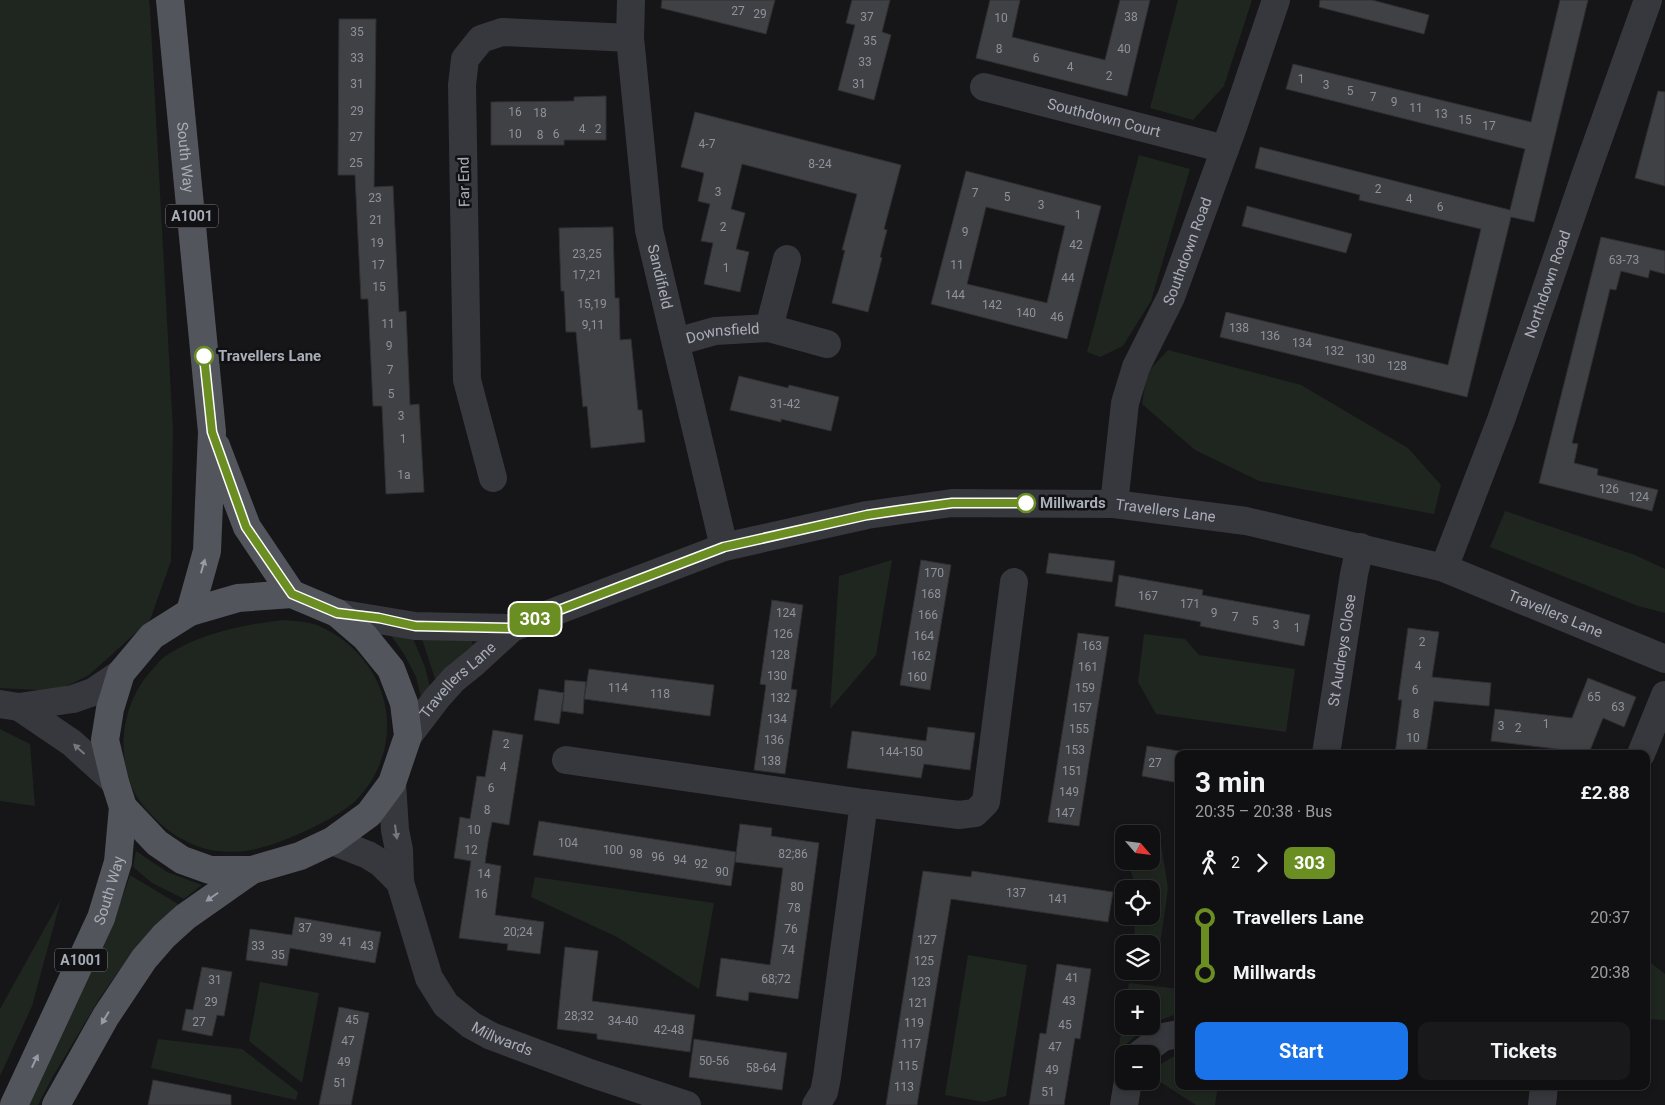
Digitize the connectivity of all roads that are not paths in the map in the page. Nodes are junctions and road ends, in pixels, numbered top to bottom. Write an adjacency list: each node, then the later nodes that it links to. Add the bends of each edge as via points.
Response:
1 (170, 0): 12 (main road, South Way / A1001)
2 (631, 0): 5 (street, Sandifield)
3 (1276, 0): 7 (street, Southdown Road)
4 (1648, 0): 17 (street, Northdown Road, via 1501,420)
5 (630, 38): 10 (street, Sandifield, via 649,230); 13 (street, Far End, via 502,32 481,39 465,59 462,85 467,380)
6 (984, 87): 7 (street, Southdown Court)
7 (1225, 148): 14 (street, Southdown Road, via 1172,297 1136,367 1125,403)
8 (787, 259): 9 (street, Downsfield)
9 (769, 328): 10 (street, Downsfield, via 716,331); 11 (street, Downsfield)
10 (676, 342): 15 (street, Sandifield)
11 (828, 344)
12 (212, 432): 19 (main road, South Way / A1001, via 246,527); 20 (main road, South Way / A1001, one-way to 12, via 207,551)
13 (493, 478)
14 (1114, 504): 15 (street, Travellers Lane, via 952,503 867,515); 16 (street, Travellers Lane, via 1246,521)
15 (724, 547): 22 (street, Travellers Lane)
16 (1360, 547): 17 (street, Travellers Lane); 28 (street, St Audreys Close)
17 (1444, 568): 23 (street, Travellers Lane)
18 (1014, 582): 33 (street, via 986,802 975,813 959,816)
19 (292, 594): 20 (main road, via 238,598); 21 (main road)
20 (190, 612): 24 (main road, via 152,636)
21 (337, 613): 22 (street, Travellers Lane, via 415,626); 27 (main road, via 365,636 391,669 404,703)
22 (512, 628): 27 (street, Travellers Lane, via 454,679)
23 (1665, 659)
24 (120, 673): 26 (street, via 94,692 73,699); 31 (main road, via 105,740)
25 (1665, 695): 29 (street)
26 (10, 705): 31 (street, one-way to 26, via 72,743)
27 (408, 736): 32 (main road)
28 (1327, 750)
29 (1643, 750)
30 (566, 760): 33 (street)
31 (115, 782): 34 (main road)
32 (392, 783): 35 (main road, via 369,814); 37 (street, Millwards, one-way to 37)
33 (864, 803): 45 (street, via 828,1077)
34 (123, 807): 36 (main road, via 157,843 182,860 210,870); 42 (main road, South Way / A1001, one-way to 34, via 101,918 118,862)
35 (332, 841): 36 (main road, via 300,856); 37 (street, Millwards, via 368,855)
36 (252, 870): 43 (main road, one-way to 43, via 185,917 164,936 106,1016)
37 (400, 882): 44 (street, Millwards, via 429,978 446,1005 471,1025 491,1036)
38 (1175, 1035): 39 (street, via 1163,1037)
39 (1152, 1045)
40 (1126, 1090): 46 (street)
41 (1544, 1090): 47 (street)
42 (14, 1105)
43 (56, 1105)
44 (687, 1105)
45 (816, 1105)
46 (1124, 1105)
47 (1542, 1105)

